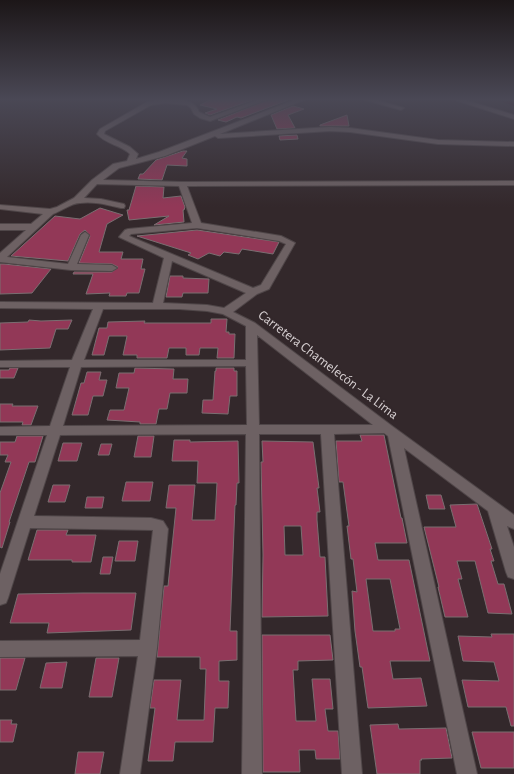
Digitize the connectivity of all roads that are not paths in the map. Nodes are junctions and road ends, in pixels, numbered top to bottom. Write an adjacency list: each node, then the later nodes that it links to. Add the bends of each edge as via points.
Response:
1 (101, 135): 7 (street, via 128,148 134,154)
2 (209, 135): 5 (street)
3 (224, 135): 5 (street)
4 (388, 135): 6 (street, via 438,142)
5 (201, 138): 7 (street, via 153,157)
6 (514, 144)
7 (130, 161): 8 (street, via 116,166)
8 (95, 182): 10 (street); 11 (street)
9 (514, 183): 10 (street)
10 (182, 184): 15 (street)
11 (77, 200): 12 (street, via 101,201); 14 (street)
12 (121, 206)
13 (0, 207): 14 (street)
14 (50, 212): 17 (street)
15 (197, 224): 19 (street, via 128,232 123,237); 23 (street, via 291,243 265,287)
16 (0, 227): 17 (street)
17 (33, 227): 20 (street)
18 (85, 235): 21 (street)
19 (169, 256): 23 (street); 26 (street)
20 (0, 258): 21 (street)
21 (71, 267): 22 (street)
22 (112, 268)
23 (253, 292): 27 (street)
24 (0, 306): 25 (street, Carretera Chamelecón - La Lima)
25 (99, 306): 26 (street, Carretera Chamelecón - La Lima); 29 (street)
26 (157, 306): 27 (street, Carretera Chamelecón - La Lima, via 207,308)
27 (226, 312): 28 (street, Carretera Chamelecón - La Lima)
28 (251, 325): 30 (street); 36 (street, Carretera Chamelecón - La Lima)
29 (76, 363): 30 (street); 31 (street); 33 (street)
30 (252, 363): 34 (street)
31 (0, 364)
32 (327, 429): 34 (street); 36 (street); 46 (street)
33 (55, 430): 34 (street); 35 (street); 38 (street)
34 (253, 430): 45 (street)
35 (0, 431)
36 (390, 431): 37 (street, Carretera Chamelecón - La Lima); 47 (street)
37 (494, 508): 39 (street, Carretera Chamelecón - La Lima); 40 (street)
38 (25, 522): 41 (street); 42 (street, via 158,525 161,529)
39 (514, 523)
40 (514, 572)
41 (0, 598)
42 (148, 648): 43 (street); 44 (street)
43 (0, 649)
44 (130, 774)
45 (252, 774)
46 (352, 774)
47 (467, 774)

